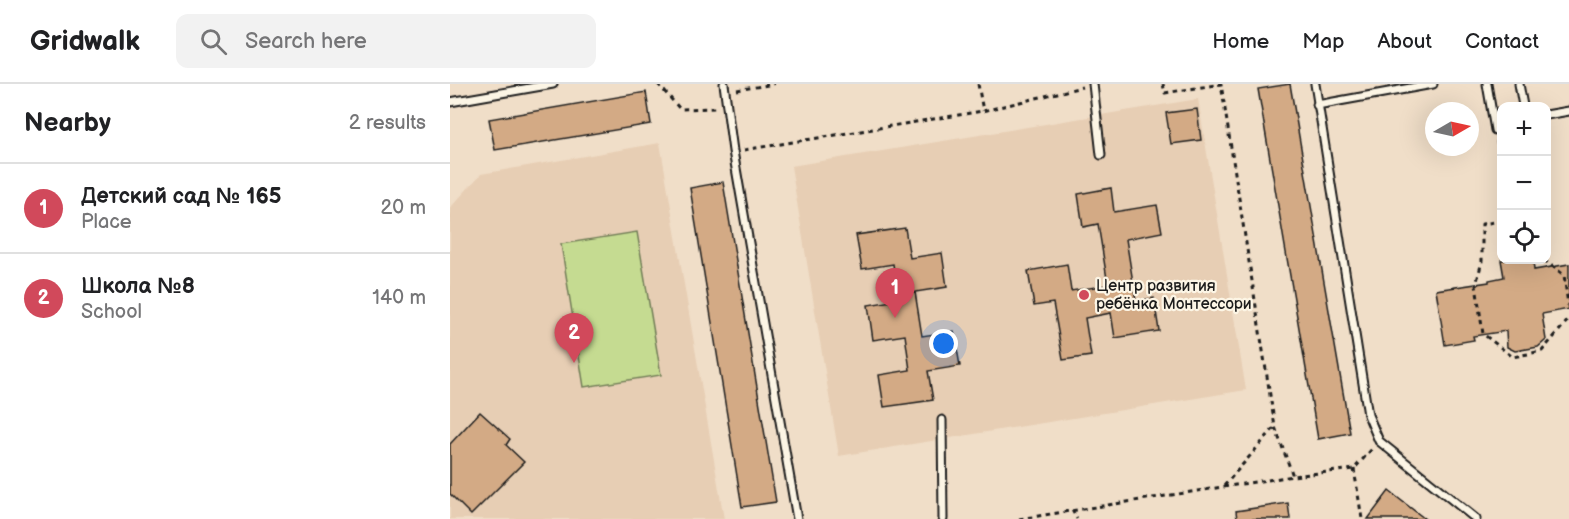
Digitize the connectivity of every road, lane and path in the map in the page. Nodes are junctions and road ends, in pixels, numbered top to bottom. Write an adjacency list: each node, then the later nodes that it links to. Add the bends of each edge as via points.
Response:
1 (553, 84): 12 (lane)
2 (658, 84): 15 (path, via 680,109)
3 (774, 84): 11 (path)
4 (978, 84): 16 (path)
5 (1093, 84): 16 (path); 21 (lane)
6 (1163, 84): 29 (path, via 1164,93 1221,84)
7 (1315, 84): 14 (lane)
8 (1433, 84): 14 (lane)
9 (1487, 84): 19 (lane)
10 (1519, 84): 13 (lane)
11 (725, 88): 15 (lane)
12 (450, 102)
13 (1522, 102)
14 (1317, 105): 30 (lane, via 1368,415)
15 (728, 108): 20 (lane)
16 (983, 111): 20 (path)
17 (1569, 111): 18 (lane)
18 (1551, 114)
19 (1495, 130): 22 (path)
20 (733, 151): 35 (lane)
21 (1101, 155)
22 (1499, 156)
23 (1497, 222): 27 (path, via 1482,224 1482,261 1476,285 1483,334 1514,357 1542,351)
24 (1549, 264): 25 (path, via 1564,275)
25 (1568, 300): 26 (path)
26 (1569, 312)
27 (1569, 319)
28 (942, 420): 36 (lane)
29 (1275, 427): 32 (path); 33 (path)
30 (1379, 441): 31 (path); 40 (lane)
31 (1354, 469): 32 (path); 39 (path)
32 (1293, 476): 33 (path)
33 (1224, 486): 34 (path)
34 (1072, 510): 37 (path); 38 (path)
35 (796, 519)
36 (943, 519)
37 (1019, 519)
38 (1077, 519)
39 (1362, 519)
40 (1476, 519)

